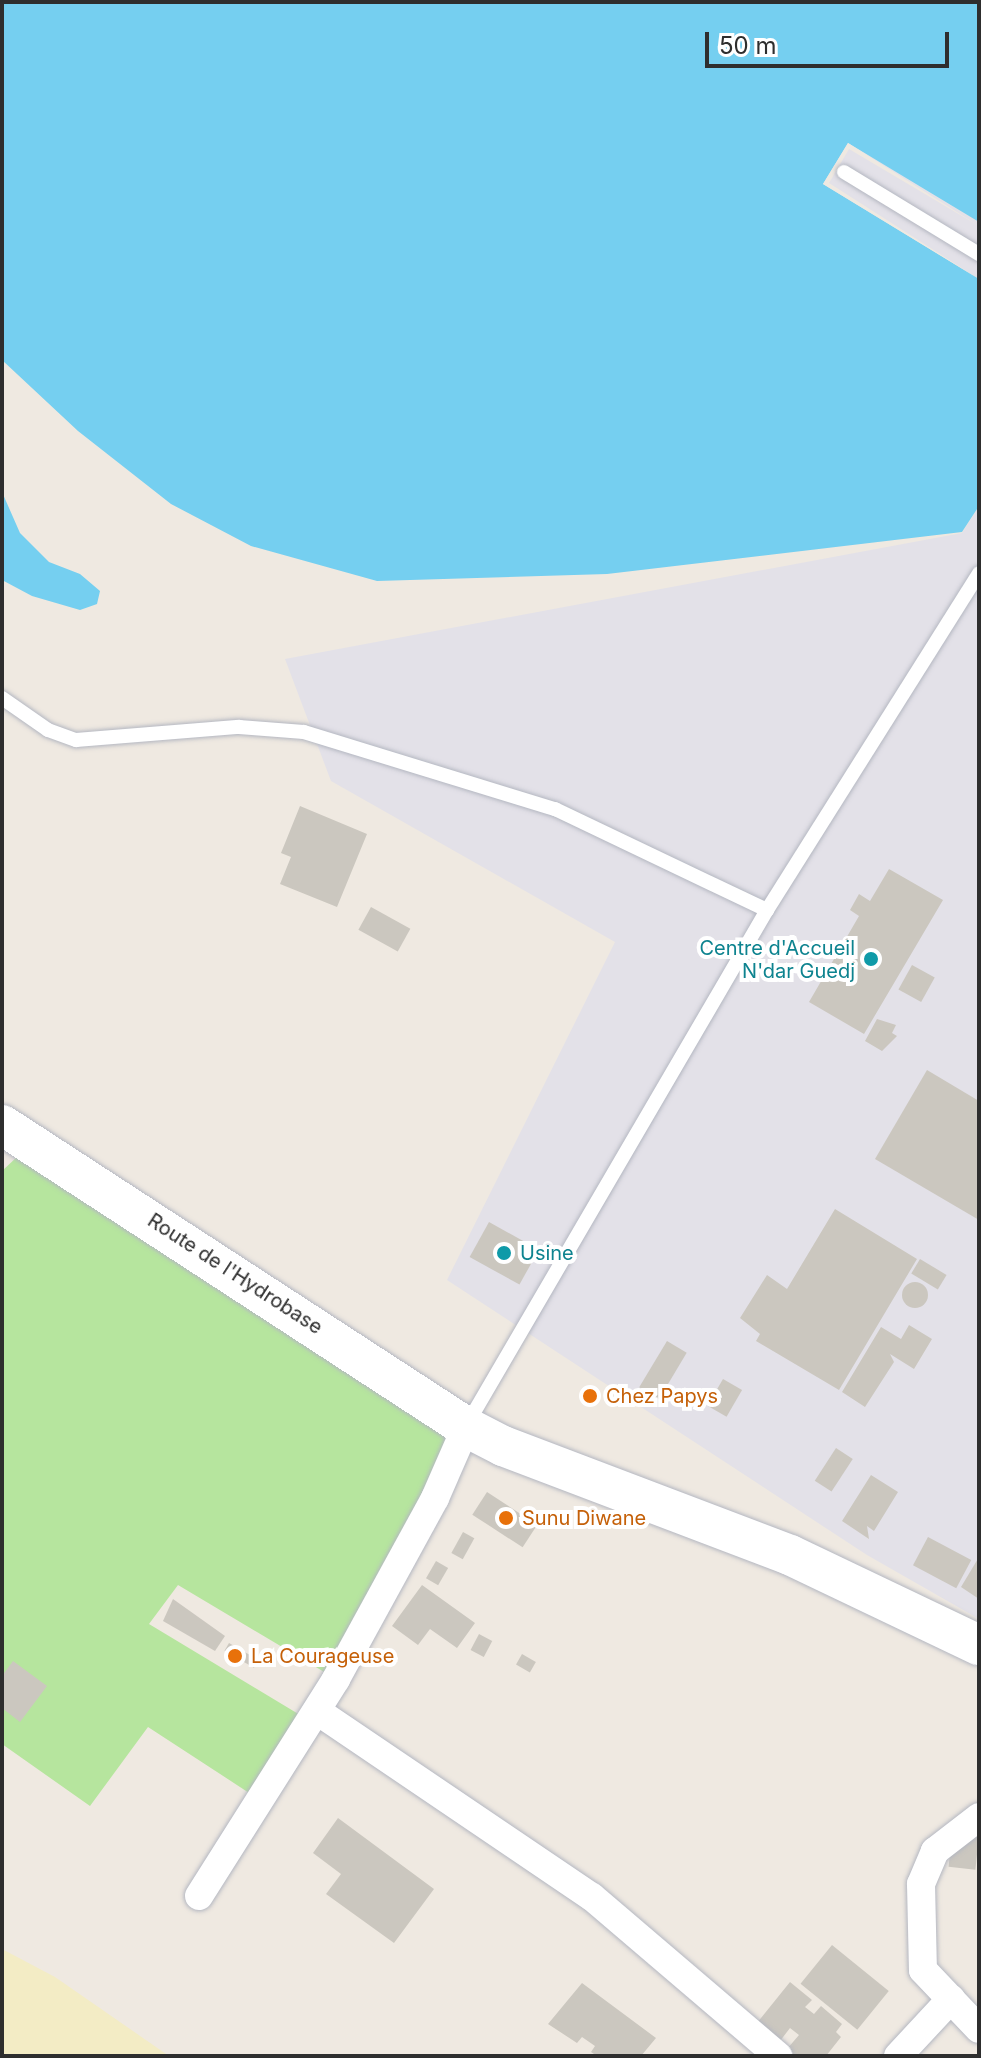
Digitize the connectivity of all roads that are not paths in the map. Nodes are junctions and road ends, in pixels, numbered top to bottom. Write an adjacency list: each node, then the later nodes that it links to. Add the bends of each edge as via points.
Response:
1 (844, 172): 2 (lane)
2 (979, 254)
3 (979, 573): 5 (lane)
4 (2, 698): 5 (lane, via 48,730 76,740 239,727 304,732 555,809)
5 (767, 910): 7 (lane)
6 (18, 1133): 7 (street, Route de l'Hydrobase)
7 (466, 1427): 8 (street, Route de l'Hydrobase, via 503,1446 790,1555); 9 (street, via 429,1509)
8 (979, 1645)
9 (317, 1711): 11 (street); 14 (street, via 592,1897)
10 (979, 1817): 12 (street, via 935,1851 921,1884 923,1970)
11 (199, 1896)
12 (951, 1999): 13 (street); 15 (street)
13 (979, 2029)
14 (778, 2056)
15 (898, 2056)

